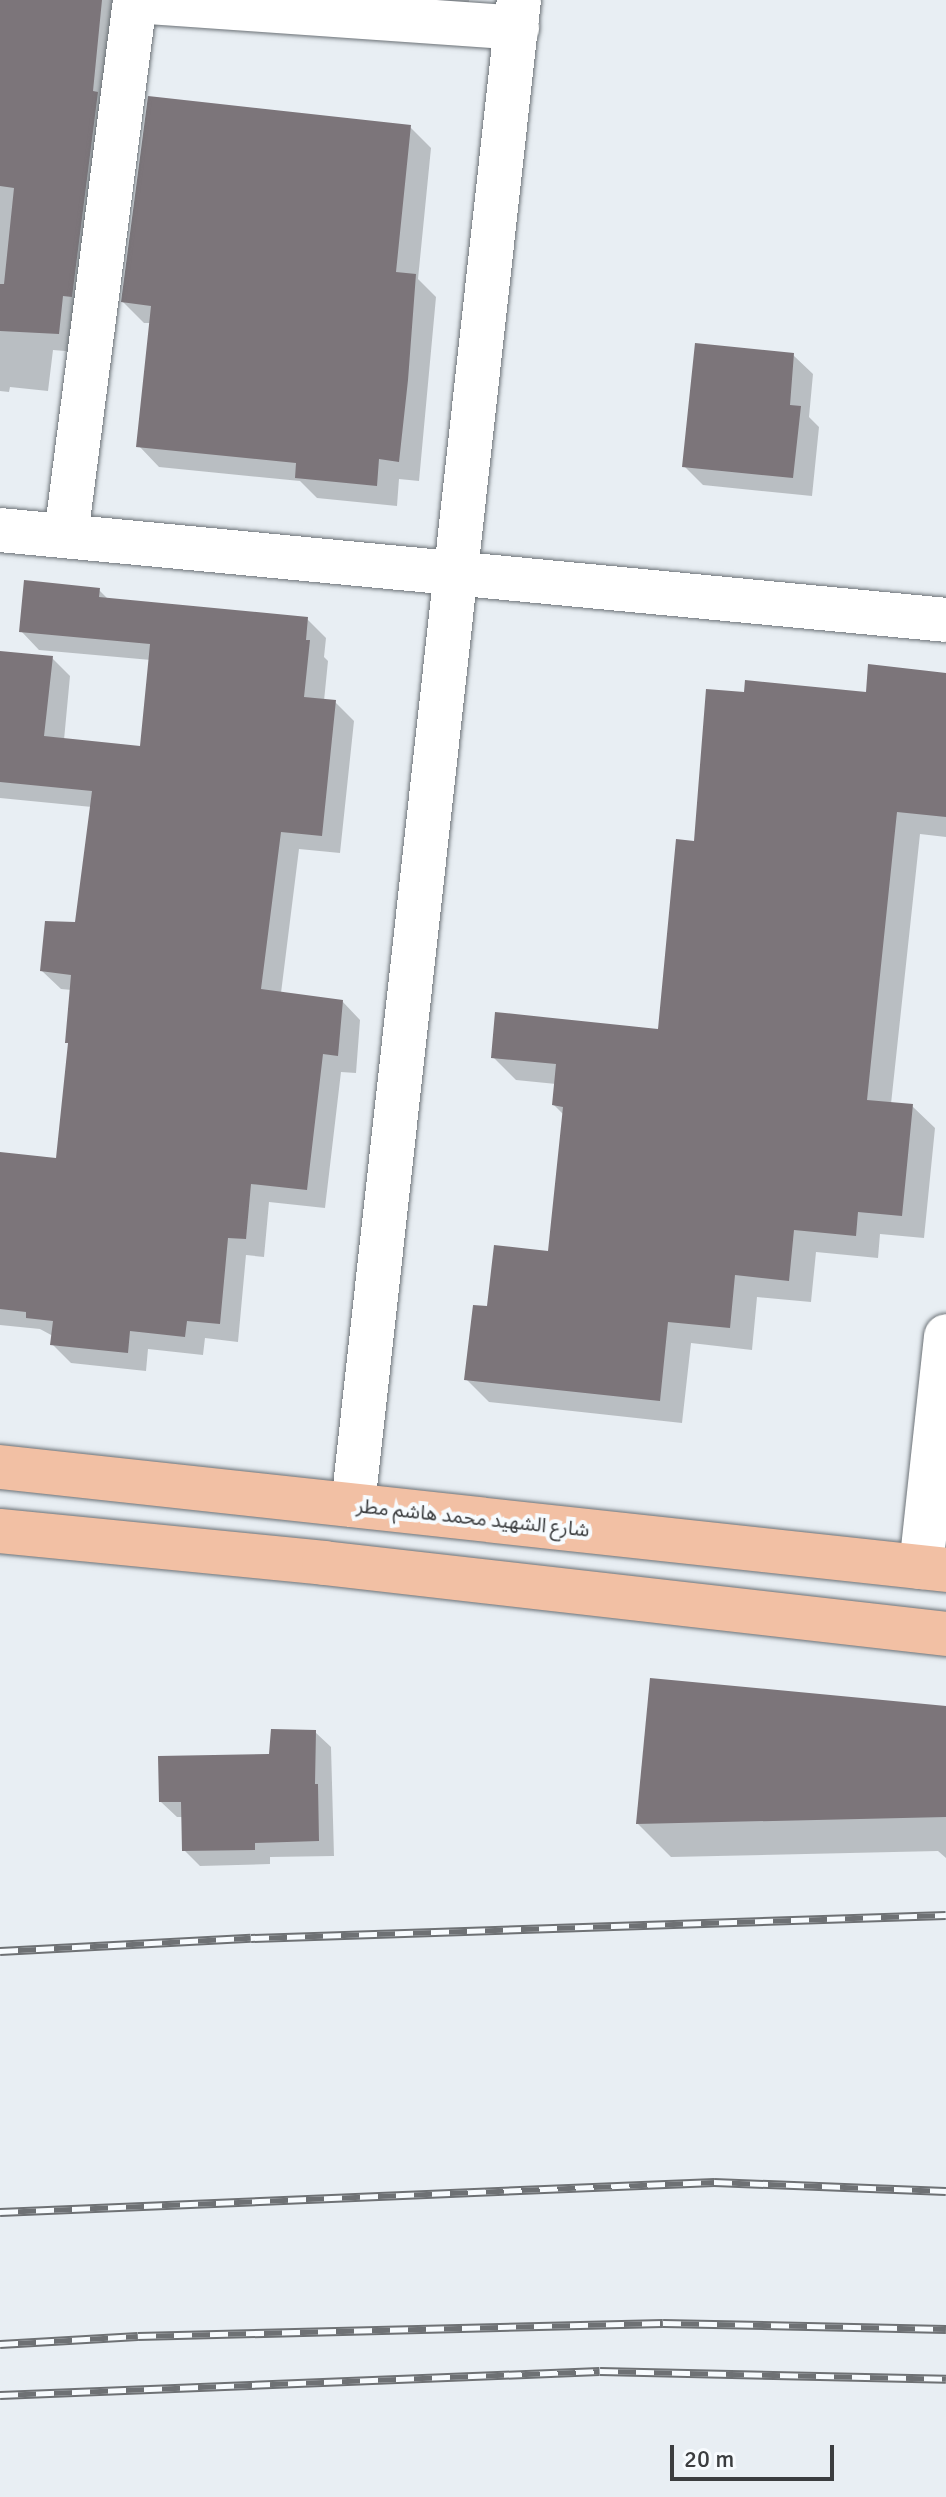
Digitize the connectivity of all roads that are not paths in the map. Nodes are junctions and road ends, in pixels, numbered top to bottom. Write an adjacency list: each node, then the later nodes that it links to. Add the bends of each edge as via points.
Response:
1 (135, 0): 2 (street); 4 (street)
2 (518, 14): 5 (street)
3 (0, 530): 4 (street)
4 (66, 536): 5 (street)
5 (458, 574): 6 (street); 9 (street)
6 (946, 620)
7 (946, 1336): 11 (street)
8 (0, 1467): 9 (main road, شارع الشهيد محمد هاشم مطر)
9 (353, 1505): 11 (main road, شارع الشهيد محمد هاشم مطر)
10 (0, 1531): 12 (main road)
11 (934, 1569)
12 (946, 1634)

